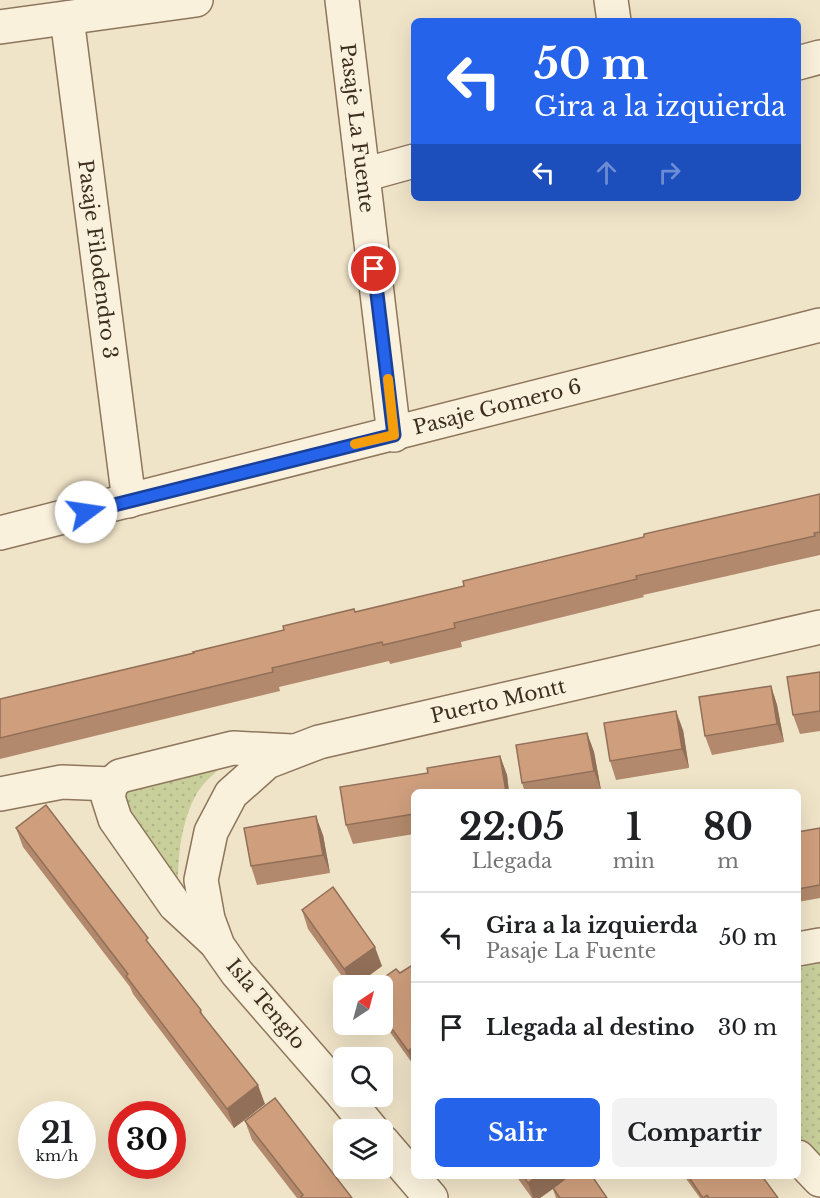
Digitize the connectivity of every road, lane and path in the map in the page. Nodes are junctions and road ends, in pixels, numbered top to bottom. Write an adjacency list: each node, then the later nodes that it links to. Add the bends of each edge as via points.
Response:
1 (196, 0): 4 (street)
2 (342, 0): 10 (street, Pasaje La Fuente)
3 (611, 0): 5 (street)
4 (67, 18): 6 (street); 13 (street, Pasaje Filodendro 3)
5 (614, 18)
6 (0, 27)
7 (820, 57): 8 (street)
8 (801, 62)
9 (411, 162): 10 (street)
10 (363, 175): 12 (street, Pasaje La Fuente)
11 (820, 325): 12 (street, Pasaje Gomero 6)
12 (394, 435): 13 (street, Pasaje Gomero 6)
13 (129, 501): 14 (street, Pasaje Gomero 6)
14 (0, 533)
15 (820, 627): 16 (street, Puerto Montt, via 319,742)
16 (294, 752): 17 (street, via 233,748 120,776); 19 (street, Puerto Montt, via 267,762 231,794)
17 (111, 784): 18 (street, via 62,782); 21 (street, via 108,797 115,819 175,905)
18 (0, 794)
19 (211, 832): 21 (street, Isla Tenglo, via 201,880)
20 (820, 945): 22 (street)
21 (218, 946): 23 (street, Isla Tenglo)
22 (801, 948)
23 (333, 1083)
24 (353, 1107): 25 (street, Isla Tenglo)
25 (363, 1119)
26 (393, 1154): 28 (street)
27 (801, 1160): 30 (street)
28 (411, 1175)
29 (415, 1179): 31 (street)
30 (820, 1180)
31 (431, 1198)

